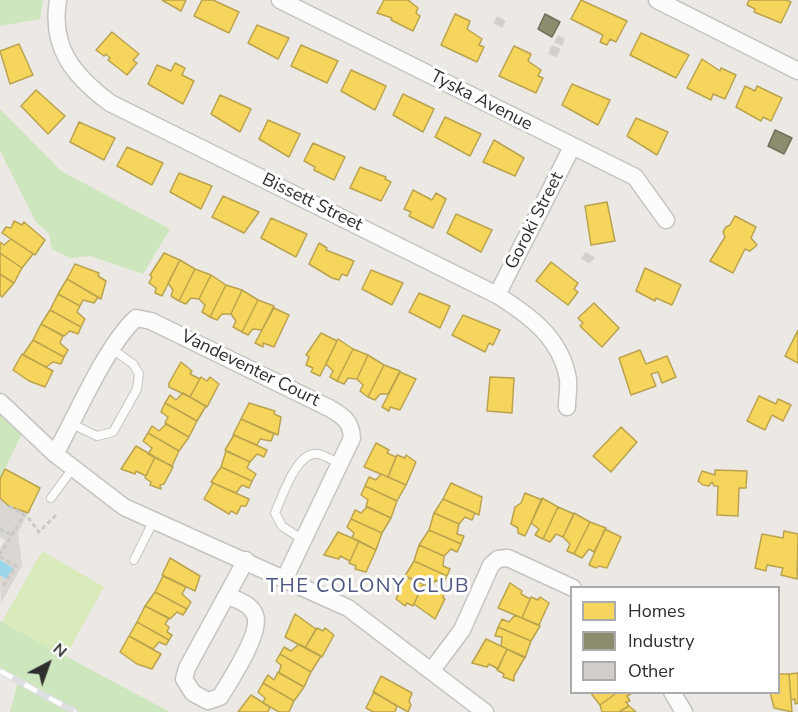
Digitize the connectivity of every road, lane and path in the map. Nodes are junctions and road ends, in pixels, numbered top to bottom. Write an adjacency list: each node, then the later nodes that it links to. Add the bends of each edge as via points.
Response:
1 (58, 0): 7 (street, Bissett Street, via 54,19 66,59 84,83 110,103)
2 (280, 0): 5 (street, Tyska Avenue)
3 (657, 0): 4 (street)
4 (798, 71)
5 (572, 147): 6 (street, Tyska Avenue, via 635,177); 7 (street, Goroki Street)
6 (666, 220)
7 (497, 295): 10 (street, Bissett Street, via 529,315 552,339 568,378)
8 (112, 350): 11 (street, Vandeventer Court); 11 (lane, via 133,364 139,374 137,389 113,432 97,436); 13 (street, Vandeventer Court, via 136,318 151,321 329,408 344,417 352,428 352,438)
9 (0, 402): 12 (street)
10 (567, 407)
11 (72, 424): 12 (street, Vandeventer Court)
12 (55, 454): 14 (street)
13 (340, 464): 22 (street, Vandeventer Court); 22 (lane, via 309,454 292,475 275,513 282,526)
14 (73, 468): 15 (lane); 19 (street, via 124,507)
15 (51, 498)
16 (9, 506): 18 (path)
17 (57, 514): 18 (path, via 39,532)
18 (24, 515): 21 (path)
19 (153, 522): 24 (lane); 25 (street)
20 (0, 529): 21 (path)
21 (12, 535): 23 (path)
22 (304, 541): 26 (street, Vandeventer Court)
23 (0, 556): 27 (path, via 16,566 4,585)
24 (134, 560)
25 (246, 560): 26 (street); 29 (street)
26 (285, 578): 30 (street, via 348,608)
27 (0, 583)
28 (570, 587): 30 (street, via 516,561 498,559 491,566 462,630)
29 (229, 596): 29 (street, via 249,606 256,617 255,632 220,697 208,701 193,693 184,679)
30 (432, 670): 32 (street)
31 (673, 694): 33 (street)
32 (485, 712)
33 (684, 712)

